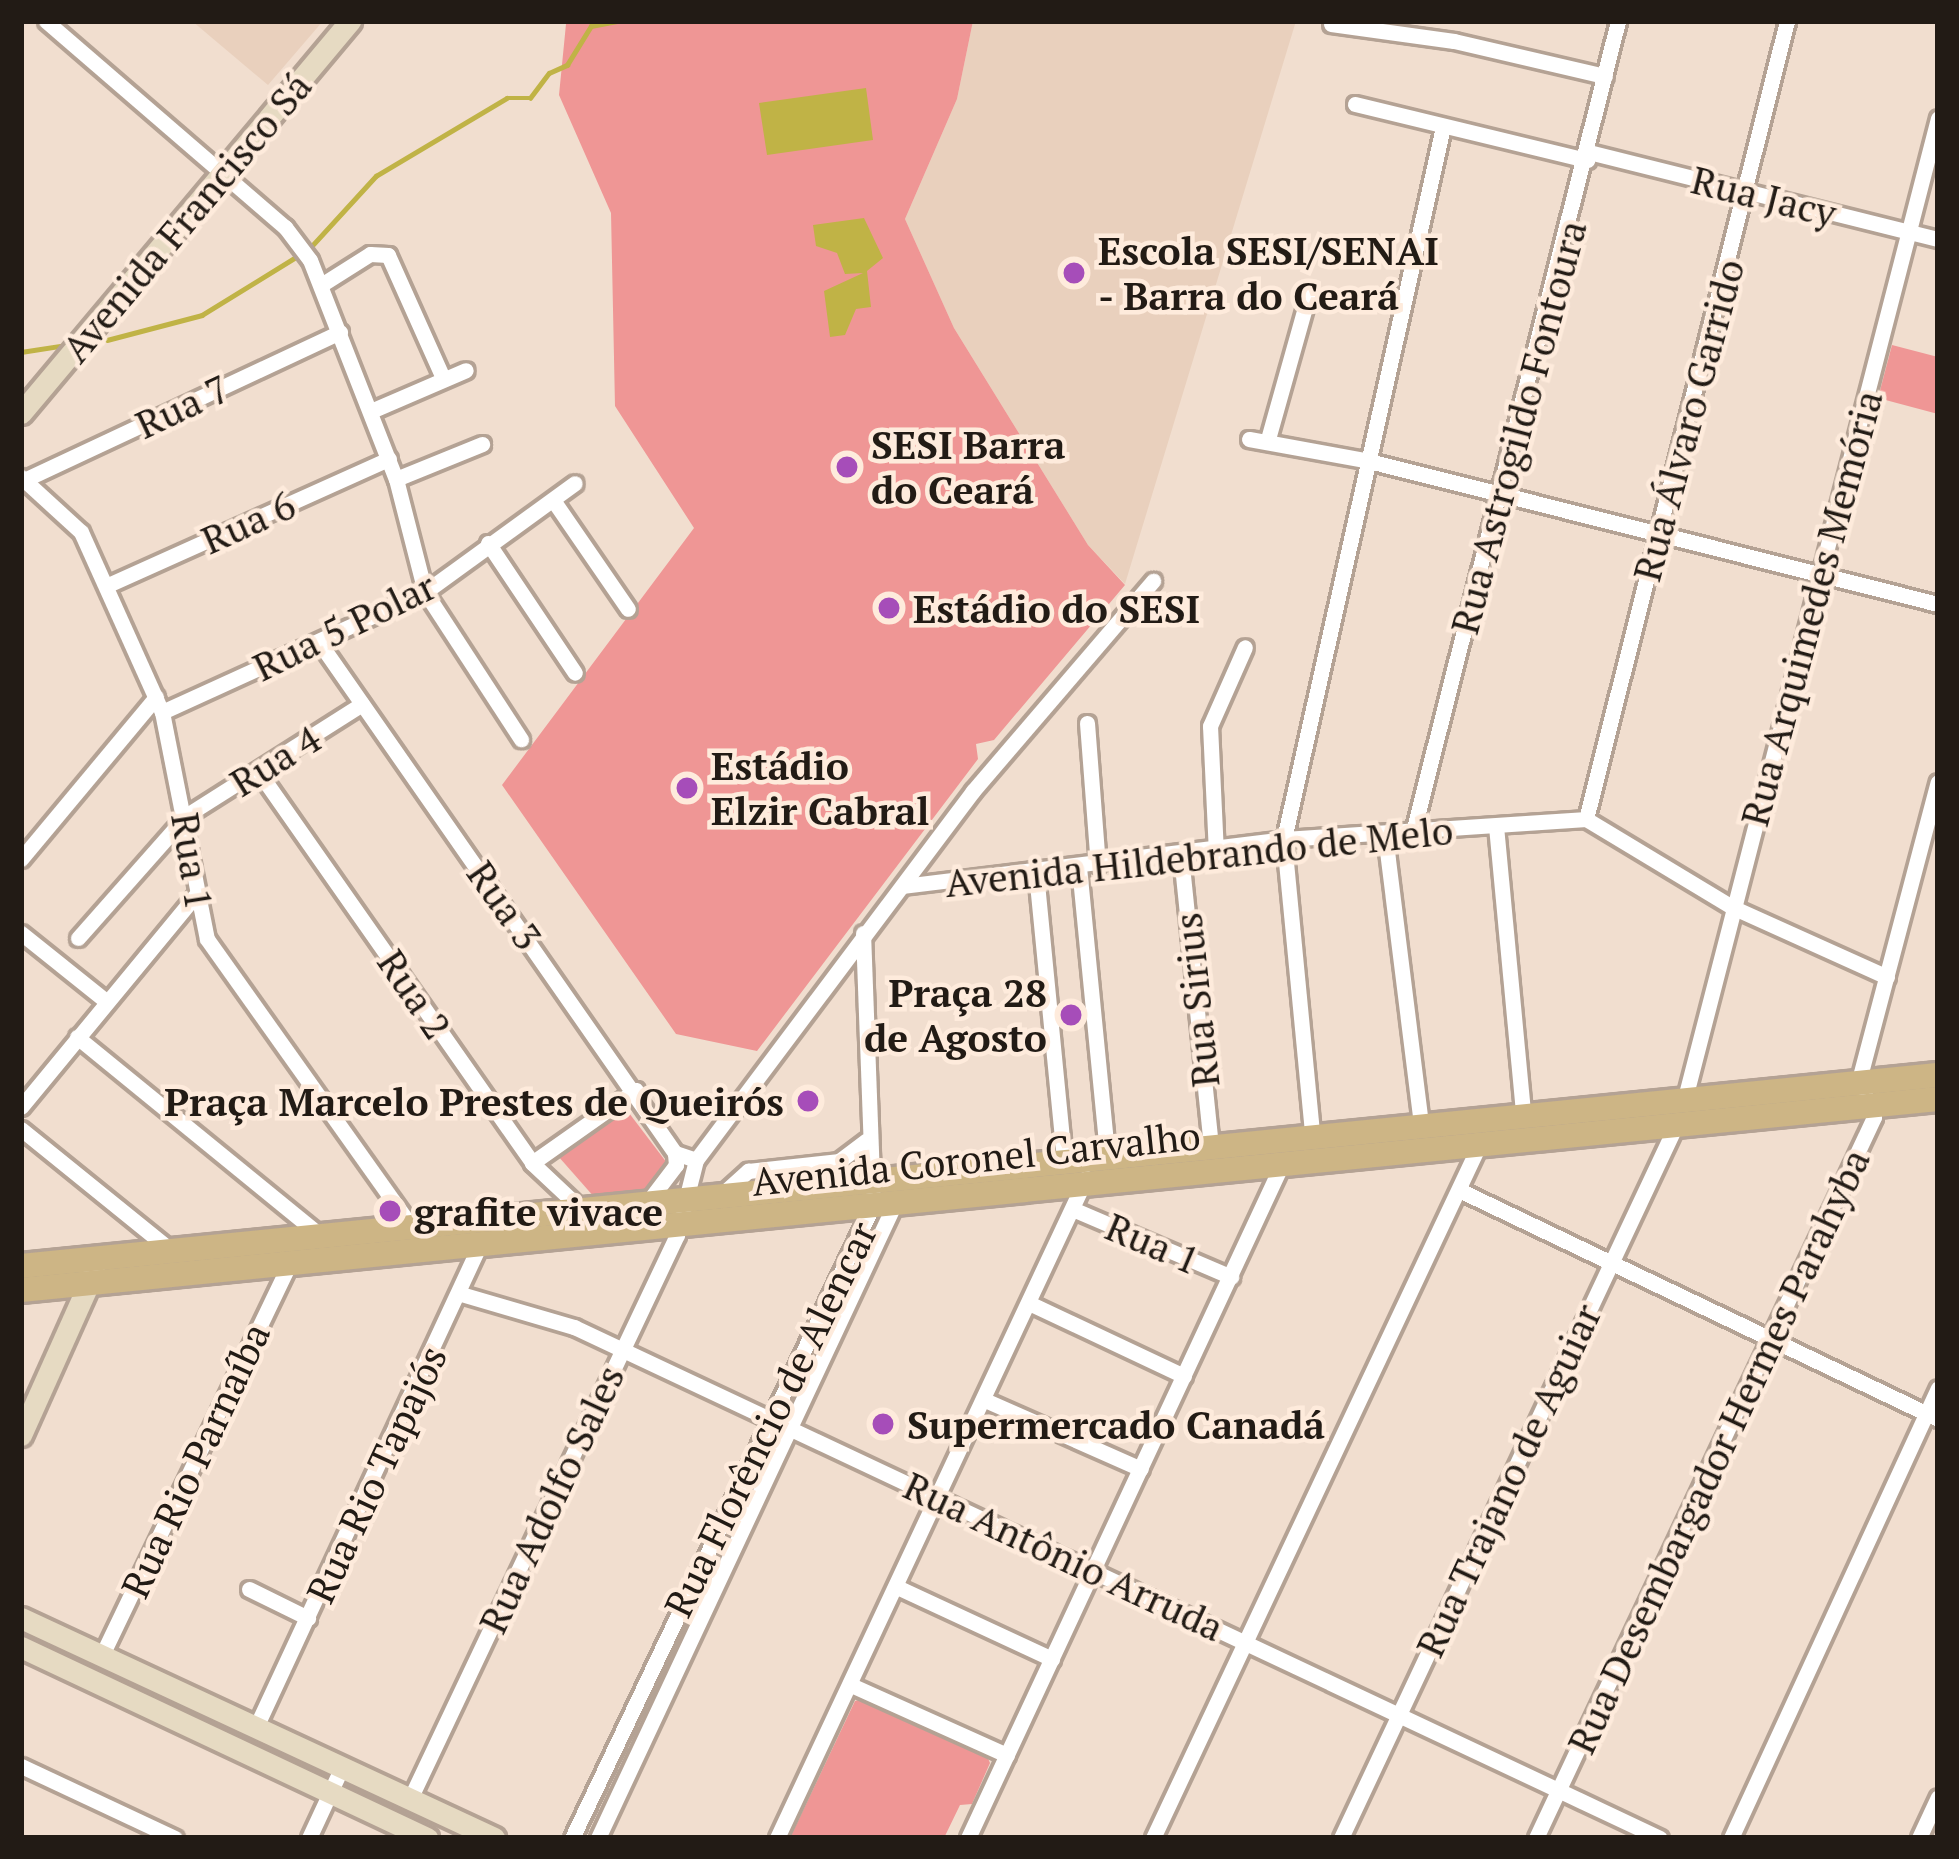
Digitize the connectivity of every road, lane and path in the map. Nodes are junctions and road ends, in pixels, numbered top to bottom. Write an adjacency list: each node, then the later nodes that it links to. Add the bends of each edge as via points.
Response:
1 (46, 21): 11 (street)
2 (350, 21): 11 (main road, Avenida Francisco Sá)
3 (1618, 21): 6 (street, Rua Astrogildo Fontoura)
4 (1787, 21): 12 (street, Rua Álvaro Garrido)
5 (1331, 24): 6 (street, via 1454,41)
6 (1605, 76): 10 (street, Rua Astrogildo Fontoura)
7 (1355, 104): 9 (street, Rua Jacy)
8 (1938, 118): 13 (street, Rua Arquimedes Memória)
9 (1443, 127): 10 (street, Rua Jacy); 26 (street)
10 (1588, 156): 12 (street, Rua Jacy); 30 (street, Rua Astrogildo Fontoura)
11 (222, 176): 15 (street, via 285,227); 21 (main road, Avenida Francisco Sá)
12 (1750, 192): 13 (street, Rua Jacy); 32 (street, Rua Álvaro Garrido)
13 (1909, 232): 14 (street, Rua Jacy); 34 (street, Rua Arquimedes Memória)
14 (1938, 239)
15 (321, 285): 17 (street); 19 (street, via 370,254 394,261)
16 (1308, 298): 23 (street)
17 (340, 332): 20 (street); 27 (street, Rua 7)
18 (466, 370): 19 (street)
19 (443, 378): 20 (street)
20 (371, 410): 25 (street)
21 (21, 412)
22 (1249, 439): 23 (street)
23 (1268, 439): 26 (street)
24 (482, 444): 28 (street)
25 (389, 459): 28 (street); 36 (street, Rua 6)
26 (1365, 460): 30 (street); 54 (street)
27 (23, 478): 36 (street, Rua 1, via 75,524)
28 (396, 478): 37 (street)
29 (575, 484): 31 (street, Rua 5 Polar)
30 (1500, 494): 32 (street); 52 (street, Rua Astrogildo Fontoura)
31 (553, 500): 33 (street, Rua 5 Polar); 39 (street)
32 (1655, 536): 34 (street); 50 (street, Rua Álvaro Garrido)
33 (488, 543): 37 (street, Rua 5 Polar); 42 (street)
34 (1820, 575): 38 (street); 63 (street, Rua Arquimedes Memória)
35 (1153, 581): 61 (street, via 973,791)
36 (108, 585): 43 (street, Rua 1)
37 (425, 592): 40 (street, Rua 5 Polar); 46 (street)
38 (1938, 604)
39 (628, 609)
40 (319, 642): 43 (street, Rua 5 Polar); 44 (street, Rua 3)
41 (1245, 647): 55 (street, via 1209,734)
42 (575, 673)
43 (159, 704): 49 (street, Rua 1); 57 (street)
44 (362, 704): 47 (street, Rua 4); 71 (street, Rua 3)
45 (1087, 723): 58 (street)
46 (521, 739)
47 (258, 771): 49 (street, Rua 4); 89 (street, Rua 2)
48 (1938, 782): 67 (street, Rua Desembargador Hermes Parahyba)
49 (187, 814): 62 (street, Rua 1); 66 (street, Rua 4)
50 (1586, 819): 51 (street, Avenida Hildebrando de Melo); 63 (street)
51 (1496, 826): 52 (street, Avenida Hildebrando de Melo); 76 (street)
52 (1413, 832): 53 (street, Avenida Hildebrando de Melo)
53 (1384, 835): 54 (street, Avenida Hildebrando de Melo); 78 (street)
54 (1284, 839): 55 (street, Avenida Hildebrando de Melo); 81 (street)
55 (1216, 853): 56 (street, Avenida Hildebrando de Melo)
56 (1180, 856): 58 (street, Avenida Hildebrando de Melo); 84 (street, Rua Sirius)
57 (21, 859)
58 (1098, 865): 59 (street, Avenida Hildebrando de Melo)
59 (1079, 867): 60 (street, Avenida Hildebrando de Melo); 86 (street)
60 (1036, 873): 61 (street, Avenida Hildebrando de Melo); 86 (street)
61 (903, 886): 65 (street)
62 (196, 895): 68 (street); 99 (street, Rua 1, via 207,939)
63 (1732, 907): 67 (street); 73 (street, Rua Arquimedes Memória)
64 (21, 933): 68 (street)
65 (863, 933): 77 (street); 82 (street, Rua Florêncio de Alencar)
66 (78, 938)
67 (1887, 977): 72 (street, Rua Desembargador Hermes Parahyba)
68 (106, 1001): 69 (street)
69 (77, 1037): 75 (street); 100 (street)
70 (1938, 1075): 72 (main road, Avenida Coronel Carvalho)
71 (636, 1090): 85 (street, Rua 3); 89 (street)
72 (1864, 1092): 73 (main road, Avenida Coronel Carvalho); 74 (main road, Avenida Coronel Carvalho); 79 (main road, Avenida Coronel Carvalho); 110 (street, Rua Desembargador Hermes Parahyba, via 1874,1117)
73 (1685, 1097): 76 (main road, Avenida Coronel Carvalho)
74 (1938, 1099)
75 (21, 1107)
76 (1523, 1111): 78 (main road, Avenida Coronel Carvalho)
77 (727, 1117): 85 (street); 87 (street)
78 (1421, 1122): 81 (main road, Avenida Coronel Carvalho)
79 (1676, 1123): 83 (main road, Avenida Coronel Carvalho); 103 (street, Rua Trajano de Aguiar)
80 (21, 1129): 102 (street)
81 (1312, 1132): 84 (main road, Avenida Coronel Carvalho)
82 (866, 1141): 92 (street, Avenida Coronel Carvalho, via 839,1161 748,1171); 93 (street, Rua Florêncio de Alencar)
83 (1480, 1143): 88 (main road, Avenida Coronel Carvalho); 91 (street)
84 (1211, 1144): 86 (main road, Avenida Coronel Carvalho)
85 (675, 1153): 87 (street); 94 (street, via 676,1165)
86 (1085, 1157): 90 (street); 93 (main road, Avenida Coronel Carvalho)
87 (696, 1160): 97 (street, Rua Adolfo Sales)
88 (1283, 1162): 90 (main road, Avenida Coronel Carvalho); 107 (street)
89 (532, 1163): 95 (street, Rua 2)
90 (1086, 1184): 93 (main road, Avenida Coronel Carvalho); 96 (street)
91 (1459, 1190): 103 (street); 126 (street)
92 (720, 1196): 93 (main road, Avenida Coronel Carvalho); 97 (main road, Avenida Coronel Carvalho)
93 (878, 1197): 97 (main road, Avenida Coronel Carvalho); 116 (street, Rua Florêncio de Alencar); 117 (street, Rua Florêncio de Alencar)
94 (647, 1203): 95 (main road, Avenida Coronel Carvalho); 97 (main road, Avenida Coronel Carvalho)
95 (580, 1209): 98 (main road, Avenida Coronel Carvalho)
96 (1075, 1210): 107 (street, Rua 1); 109 (street)
97 (686, 1211): 101 (main road, Avenida Coronel Carvalho); 111 (street, Rua Adolfo Sales)
98 (490, 1218): 99 (main road, Avenida Coronel Carvalho); 101 (street, Rua Rio Tapajós)
99 (411, 1226): 100 (main road, Avenida Coronel Carvalho)
100 (320, 1235): 102 (main road, Avenida Coronel Carvalho)
101 (481, 1242): 104 (main road, Avenida Coronel Carvalho); 108 (street, Rua Rio Tapajós)
102 (168, 1248): 106 (main road, Avenida Coronel Carvalho)
103 (1609, 1262): 110 (street); 131 (street, Rua Trajano de Aguiar)
104 (288, 1265): 106 (main road, Avenida Coronel Carvalho); 128 (street, Rua Rio Parnaíba)
105 (23, 1270): 106 (main road, Avenida Coronel Carvalho)
106 (91, 1270): 118 (main road)
107 (1231, 1277): 112 (street)
108 (461, 1294): 111 (street, Rua Antônio Arruda); 124 (street, Rua Rio Tapajós)
109 (1031, 1304): 112 (street); 114 (street)
110 (1771, 1340): 115 (street); 136 (street, Rua Desembargador Hermes Parahyba)
111 (621, 1349): 116 (street, Rua Antônio Arruda); 139 (street, Rua Adolfo Sales)
112 (1184, 1376): 119 (street)
113 (1938, 1388): 115 (street)
114 (987, 1401): 119 (street); 120 (street)
115 (1932, 1416): 152 (street)
116 (772, 1418): 117 (street, Rua Antônio Arruda); 144 (street, Rua Florêncio de Alencar)
117 (790, 1426): 120 (street, Rua Antônio Arruda); 145 (street, Rua Florêncio de Alencar)
118 (21, 1435)
119 (1141, 1469): 121 (street)
120 (940, 1497): 121 (street, Rua Antônio Arruda); 122 (street)
121 (1094, 1570): 126 (street, Rua Antônio Arruda); 129 (street)
122 (897, 1587): 129 (street); 130 (street)
123 (249, 1589): 124 (street)
124 (308, 1618): 132 (street, Rua Rio Tapajós)
125 (21, 1620): 128 (main road)
126 (1246, 1642): 131 (street, Rua Antônio Arruda); 148 (street)
127 (21, 1647): 137 (main road)
128 (102, 1655): 132 (main road)
129 (1052, 1659): 133 (street)
130 (851, 1685): 133 (street); 146 (street)
131 (1399, 1716): 136 (street, Rua Antônio Arruda); 149 (street, Rua Trajano de Aguiar)
132 (256, 1727): 135 (main road)
133 (1007, 1755): 147 (street)
134 (21, 1766): 140 (street)
135 (342, 1767): 137 (street); 139 (main road)
136 (1559, 1791): 150 (street, Rua Desembargador Hermes Parahyba); 151 (street, Rua Antônio Arruda)
137 (330, 1792): 141 (street); 142 (main road)
138 (1938, 1797): 153 (street)
139 (410, 1799): 143 (main road)
140 (175, 1838)
141 (309, 1838)
142 (427, 1838)
143 (494, 1838)
144 (572, 1838)
145 (598, 1838)
146 (777, 1838)
147 (968, 1838)
148 (1153, 1838)
149 (1341, 1838)
150 (1536, 1838)
151 (1660, 1838)
152 (1731, 1838)
153 (1919, 1838)

